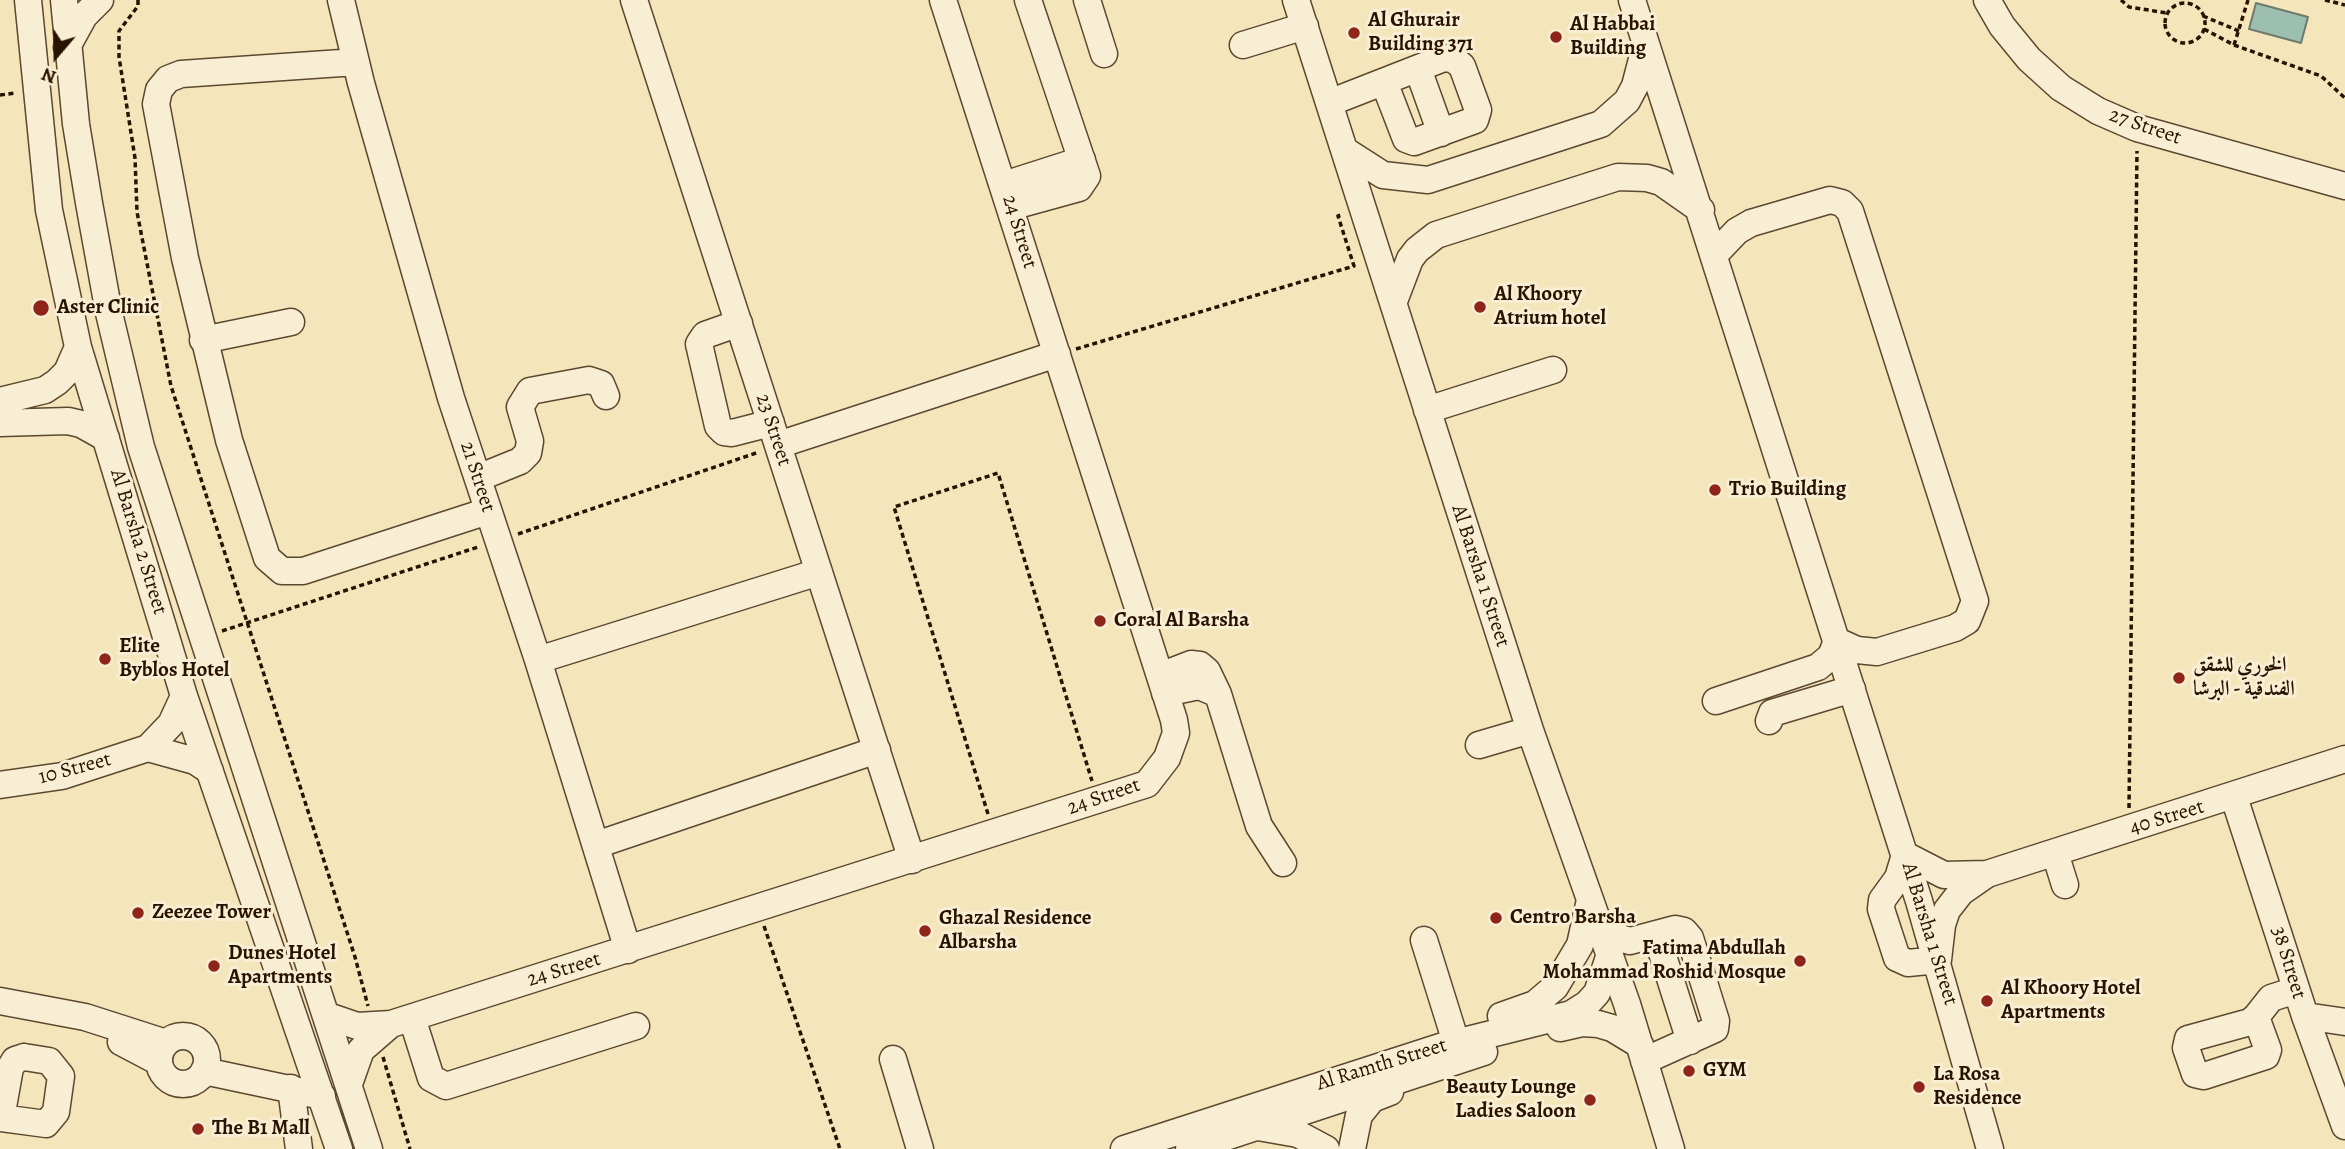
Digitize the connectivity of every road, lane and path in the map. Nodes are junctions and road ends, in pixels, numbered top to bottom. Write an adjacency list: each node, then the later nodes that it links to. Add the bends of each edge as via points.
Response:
1 (28, 0): 45 (street, Al Barsha 2 Street, via 47,197)
2 (64, 0): 26 (street, Al Barsha 2 Street)
3 (100, 0): 26 (street, via 84,16)
4 (138, 0): 97 (path, via 119,31 119,57 135,158 136,212 172,386 355,957)
5 (341, 0): 28 (street, 21 Street)
6 (634, 0): 43 (street, 23 Street)
7 (943, 0): 37 (street, 24 Street)
8 (1028, 0): 37 (street, via 1087,176 1079,188)
9 (1087, 0): 27 (street)
10 (1296, 0): 20 (street, Al Barsha 1 Street)
11 (1632, 0): 23 (street, Al Barsha 1 Street)
12 (1987, 0): 33 (street, 27 Street, via 2029,59 2061,88)
13 (2121, 0): 18 (path, via 2129,7)
14 (2248, 0): 22 (path)
15 (2325, 0): 17 (path)
16 (2186, 2): 18 (path); 19 (path)
17 (2345, 5)
18 (2168, 13): 21 (path, via 2166,29 2177,41 2193,41)
19 (2203, 16): 21 (path); 22 (path)
20 (1305, 26): 25 (street); 32 (street, Al Barsha 1 Street)
21 (2204, 29): 24 (path)
22 (2239, 31): 24 (path)
23 (1646, 44): 35 (street, via 1631,93 1601,124 1428,180 1383,175); 39 (street, Al Barsha 1 Street)
24 (2234, 45): 31 (path, via 2321,76)
25 (1243, 46)
26 (67, 47): 64 (street, Al Barsha 2 Street, via 82,164 112,327 141,447)
27 (1104, 54)
28 (356, 62): 44 (street, via 181,74 168,79 159,90 156,104); 54 (street, 21 Street)
29 (1418, 69): 30 (street); 34 (street); 34 (street, via 1444,58 1462,66 1478,110 1475,120)
30 (1384, 82): 32 (street); 34 (street, via 1406,139 1415,142)
31 (2345, 97)
32 (1329, 103): 35 (street, Al Barsha 1 Street)
33 (2137, 128): 36 (street, 27 Street); 75 (path)
34 (1441, 132)
35 (1344, 150): 38 (street, Al Barsha 1 Street)
36 (2345, 186)
37 (1007, 196): 46 (street, 24 Street)
38 (1363, 207): 41 (street, Al Barsha 1 Street); 46 (path, via 1338,216 1354,266)
39 (1701, 210): 40 (street, Al Barsha 1 Street); 41 (street, via 1661,182 1618,177 1436,235 1410,260)
40 (1715, 254): 57 (street, Al Barsha 1 Street); 57 (street, via 1737,230 1751,223 1830,200 1850,211 1974,594 1971,615 1955,628 1877,652)
41 (1394, 300): 50 (street, Al Barsha 1 Street)
42 (291, 322): 44 (street)
43 (739, 323): 52 (street, 23 Street); 52 (street, via 705,335 699,344 719,426 724,432)
44 (203, 340): 55 (street, via 263,549 273,566 303,571)
45 (78, 347): 49 (street, via 67,372 51,386); 53 (street, Al Barsha 2 Street)
46 (1057, 354): 52 (street); 60 (street, 24 Street)
47 (1553, 370): 50 (street)
48 (606, 396): 54 (street, via 601,384 589,380 530,391 520,407 530,441 528,453 520,461)
49 (0, 401)
50 (1427, 410): 66 (street, Al Barsha 1 Street)
51 (0, 423): 53 (street, via 68,421)
52 (774, 434): 56 (street, 23 Street)
53 (106, 438): 59 (street, Al Barsha 2 Street)
54 (478, 478): 55 (street, 21 Street)
55 (488, 511): 58 (street, 21 Street)
56 (819, 572): 58 (street); 69 (street, 23 Street)
57 (1837, 641): 61 (street, Al Barsha 1 Street); 63 (street, via 1828,661 1818,667)
58 (538, 660): 77 (street, 21 Street)
59 (176, 670): 62 (street, Al Barsha 2 Street); 64 (street, via 205,722)
60 (1162, 684): 74 (street, 24 Street, via 1176,733 1167,758 1147,784); 81 (street, via 1199,686 1219,694 1259,826)
61 (1852, 689): 65 (street, via 1772,713); 79 (street, Al Barsha 1 Street)
62 (184, 695): 68 (street, 10 Street, via 171,724); 71 (street, Al Barsha 2 Street)
63 (1716, 701)
64 (229, 716): 93 (street, Al Barsha 2 Street)
65 (1769, 721)
66 (1530, 730): 67 (street); 84 (street, Al Barsha 1 Street)
67 (1479, 745)
68 (148, 748): 71 (street, via 195,761); 72 (street, 10 Street, via 61,776)
69 (877, 750): 77 (street); 80 (street, 23 Street)
70 (2345, 760): 73 (street, 40 Street)
71 (210, 771): 107 (street, Al Barsha 2 Street)
72 (0, 785)
73 (2234, 797): 75 (street, 40 Street); 90 (street, 38 Street)
74 (1098, 800): 76 (street, 24 Street); 76 (path, via 998,473 894,507)
75 (2129, 831): 78 (street, 40 Street)
76 (994, 833): 80 (street, 24 Street)
77 (596, 845): 88 (street, 21 Street)
78 (2055, 853): 82 (street, 40 Street); 83 (street)
79 (1905, 855): 82 (street, 40 Street, via 1944,875); 89 (street, Al Barsha 1 Street); 89 (street, via 1881,909 1895,953 1908,964)
80 (912, 860): 85 (street, 24 Street)
81 (1283, 863)
82 (1987, 874): 89 (street, 40 Street, via 1961,892 1947,909)
83 (2065, 885)
84 (1590, 899): 87 (street, Al Barsha 1 Street); 100 (street, via 1580,945 1549,994)
85 (759, 909): 88 (street, 24 Street); 116 (path)
86 (1426, 939): 100 (street)
87 (1606, 944): 100 (street, Al Ramth Street, via 1597,993 1577,1011); 103 (street, Al Barsha 1 Street); 103 (street, via 1675,929 1690,938 1716,1021 1712,1032)
88 (628, 950): 97 (street, 24 Street)
89 (1938, 960): 124 (street, Al Barsha 1 Street)
90 (2296, 990): 94 (street, 38 Street); 95 (street, via 2267,1001)
91 (0, 1001): 102 (street, via 85,1017)
92 (0, 1014): 102 (street, via 101,1034)
93 (328, 1016): 97 (street, 24 Street, via 349,1024); 106 (street, Al Barsha 2 Street)
94 (2305, 1016): 96 (street); 101 (street, 38 Street)
95 (2256, 1017)
96 (2345, 1022)
97 (388, 1026): 98 (street, via 431,1078 446,1086); 106 (street, via 356,1060); 115 (path)
98 (636, 1026)
99 (2345, 1036): 101 (street)
100 (1449, 1045): 103 (street, Al Ramth Street, via 1582,1023 1612,1028); 109 (street, Al Ramth Street); 122 (street, via 1425,1077 1381,1094 1365,1106 1355,1125)
101 (2319, 1052): 110 (street, 38 Street)
102 (162, 1053): 105 (street, via 185,1036 198,1041); 105 (street, via 164,1075 182,1084 195,1081)
103 (1642, 1053): 123 (street, Al Barsha 1 Street)
104 (893, 1059): 117 (street)
105 (205, 1061): 107 (street, via 256,1067); 108 (street)
106 (349, 1084): 114 (street, Al Barsha 2 Street)
107 (318, 1086): 108 (street); 113 (street, Al Barsha 2 Street)
108 (290, 1088): 112 (street)
109 (1319, 1095): 111 (street, Al Ramth Street); 118 (street, Al Ramth Street); 120 (street); 121 (street)
110 (2345, 1126)
111 (1253, 1127): 119 (street, Al Ramth Street); 120 (street, via 1298,1133)
112 (296, 1146)
113 (339, 1149)
114 (369, 1149)
115 (410, 1149)
116 (841, 1149)
117 (920, 1149)
118 (1125, 1149)
119 (1189, 1149)
120 (1327, 1149)
121 (1343, 1149)
122 (1352, 1149)
123 (1671, 1149)
124 (1990, 1149)

